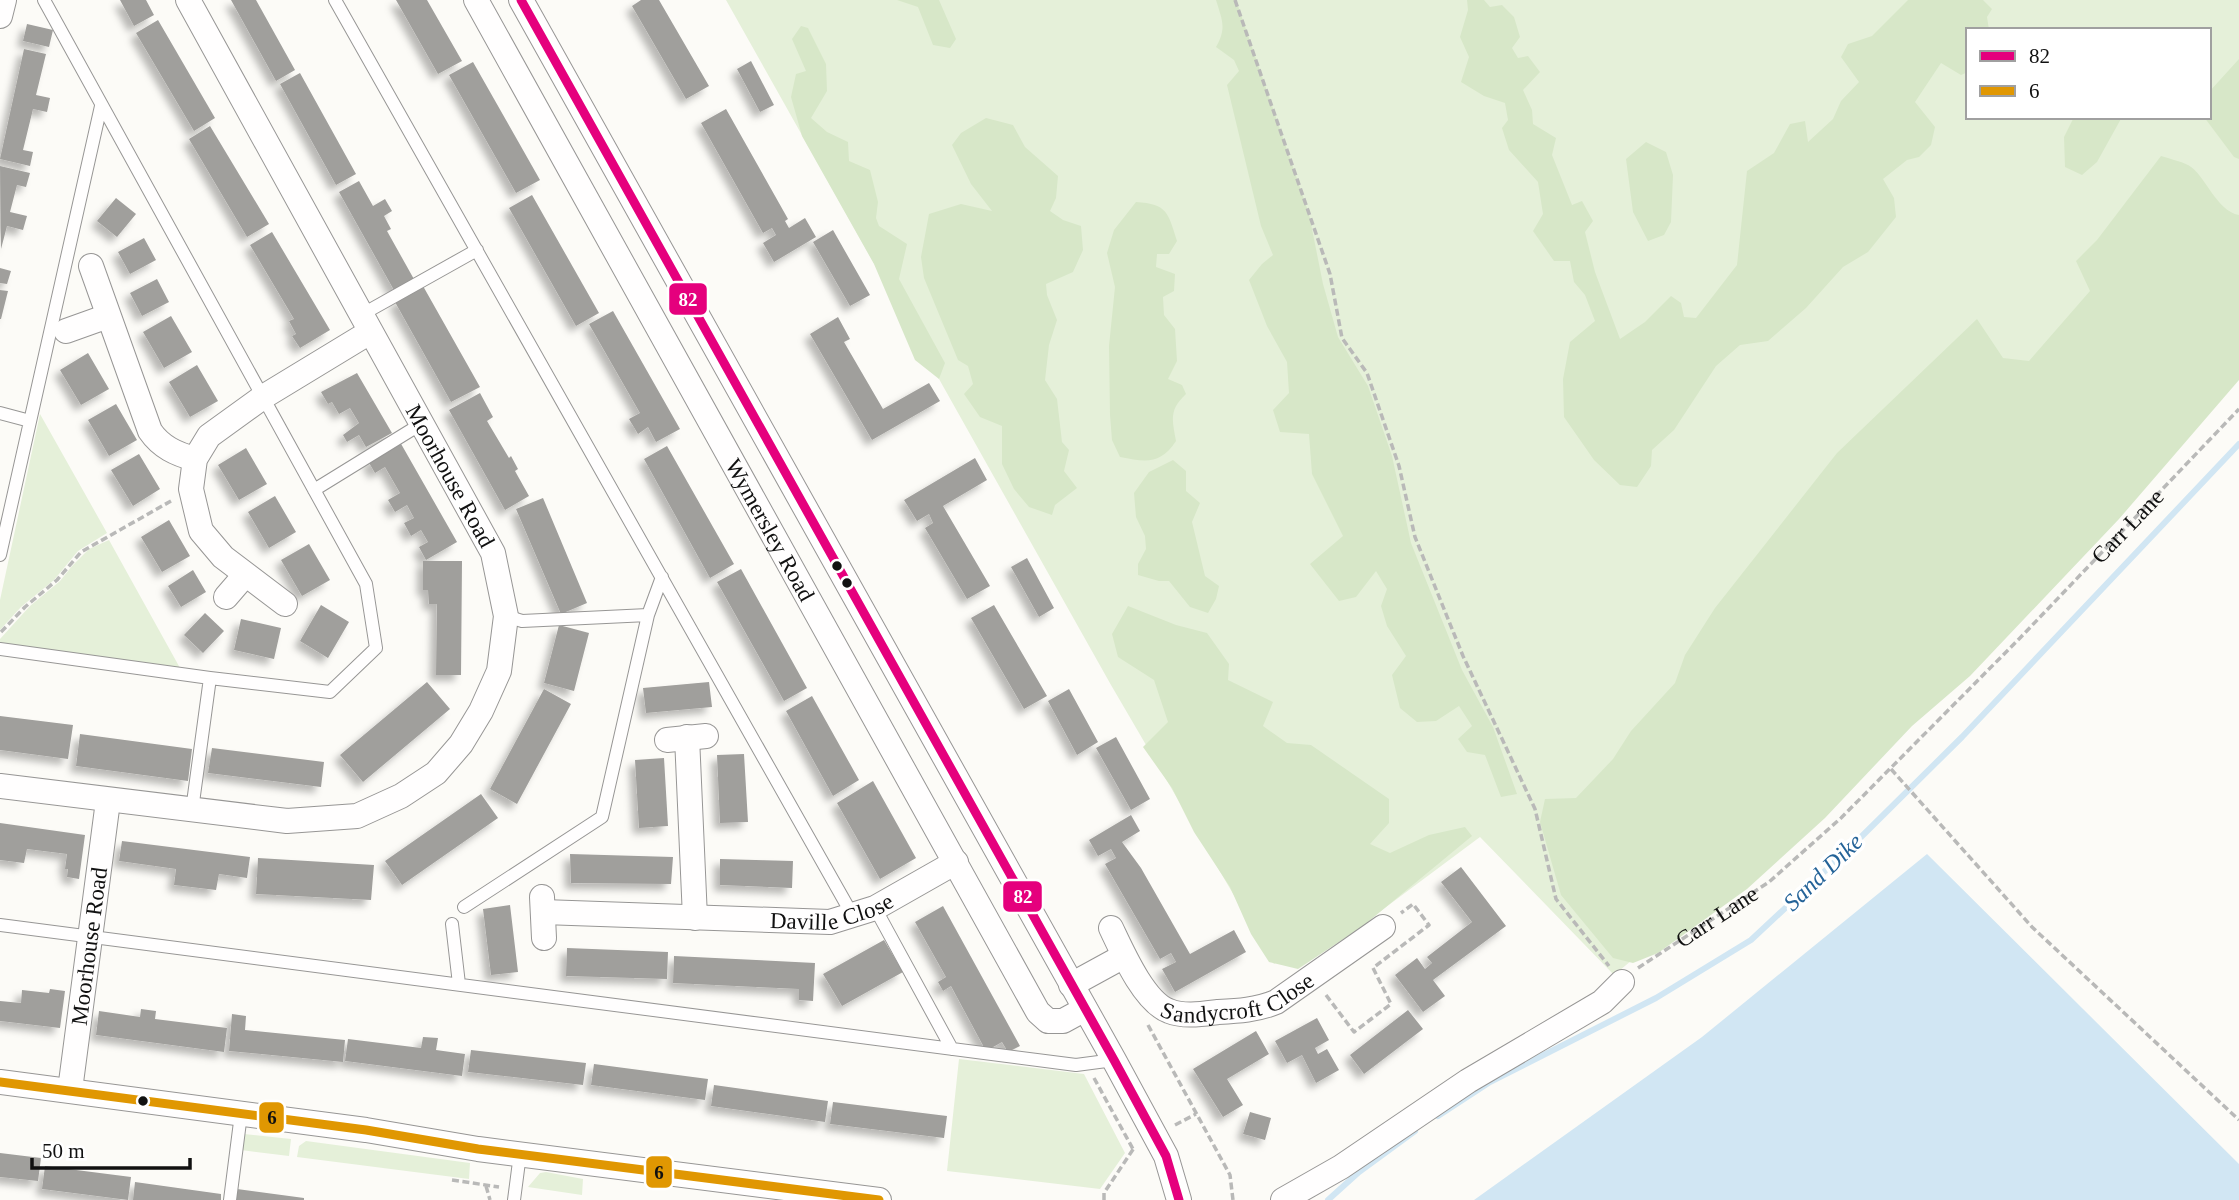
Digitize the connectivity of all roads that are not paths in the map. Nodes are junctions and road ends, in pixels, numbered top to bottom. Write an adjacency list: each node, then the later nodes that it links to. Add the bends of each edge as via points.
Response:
1 (4, 0): 7 (street)
2 (44, 0): 8 (lane)
3 (188, 0): 12 (street, Moorhouse Road)
4 (335, 0): 9 (lane)
5 (476, 0): 33 (street, Wymersley Road)
6 (521, 0): 46 (street, Wymersley Road)
7 (0, 16)
8 (102, 106): 14 (lane); 16 (lane)
9 (477, 250): 12 (lane); 22 (lane)
10 (90, 266): 11 (street)
11 (108, 316): 13 (street); 18 (street, via 150,431 158,443)
12 (366, 324): 14 (street); 17 (street, Moorhouse Road)
13 (66, 331)
14 (263, 397): 18 (street, via 209,436); 19 (lane)
15 (0, 413): 16 (lane)
16 (30, 421): 20 (lane)
17 (421, 424): 19 (lane); 26 (street, Moorhouse Road, via 493,553)
18 (195, 459): 21 (street, via 191,489 201,531)
19 (314, 490): 28 (lane, via 366,584 376,648 330,692)
20 (0, 555)
21 (246, 575): 23 (street); 24 (street)
22 (662, 577): 25 (lane); 35 (lane)
23 (226, 597)
24 (285, 604)
25 (648, 615): 26 (lane, via 522,621); 34 (lane, via 602,817)
26 (506, 616): 32 (street, Moorhouse Road, via 499,671 481,712 436,773 401,796 357,816 286,821)
27 (0, 649): 28 (lane)
28 (210, 678): 32 (lane)
29 (687, 738): 36 (street)
30 (0, 786): 31 (street, Moorhouse Road)
31 (108, 801): 32 (street, Moorhouse Road); 40 (street, Moorhouse Road)
32 (192, 810)
33 (956, 862): 35 (street, Daville Close); 47 (street, Wymersley Road, via 1038,1012 1048,1021 1063,1021)
34 (464, 907)
35 (864, 912): 36 (street, Daville Close, via 830,922); 48 (lane)
36 (695, 918): 41 (street, Daville Close, via 543,904)
37 (0, 925): 40 (lane)
38 (452, 925): 45 (lane)
39 (1111, 928): 43 (street, Sandycroft Close)
40 (89, 938): 45 (lane); 51 (street, Moorhouse Road)
41 (544, 938)
42 (1374, 941): 43 (street, Sandycroft Close, via 1259,1009 1188,1015 1168,1011 1152,999)
43 (1124, 956): 46 (street)
44 (1622, 982): 59 (street, via 1602,1002 1468,1081 1341,1167)
45 (459, 984): 48 (lane)
46 (1071, 985): 47 (street, Wymersley Road)
47 (1085, 1009): 49 (street, Wymersley Road)
48 (952, 1049): 49 (lane, via 1076,1065)
49 (1114, 1060): 58 (street, Wymersley Road, via 1166,1156)
50 (0, 1082): 51 (street)
51 (70, 1090): 52 (street)
52 (241, 1114): 53 (street); 55 (lane)
53 (520, 1154): 54 (street); 56 (lane)
54 (795, 1195): 57 (street)
55 (230, 1200)
56 (514, 1200)
57 (879, 1200)
58 (1179, 1200)
59 (1283, 1200)

